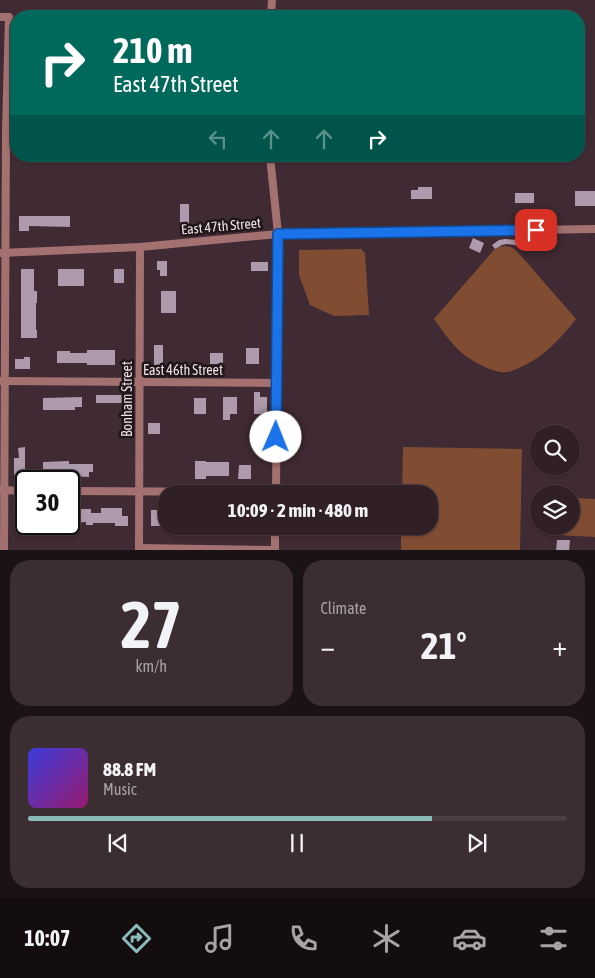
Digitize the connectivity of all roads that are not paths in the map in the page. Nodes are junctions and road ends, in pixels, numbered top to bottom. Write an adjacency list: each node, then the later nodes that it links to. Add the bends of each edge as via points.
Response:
1 (0, 17): 2 (street, via 9,17)
2 (3, 131): 7 (street)
3 (271, 162): 5 (street)
4 (595, 229): 5 (street, East 47th Street)
5 (278, 234): 6 (street, East 47th Street); 10 (street)
6 (140, 247): 7 (street, East 47th Street); 9 (street, Bonham Street)
7 (3, 253): 8 (street)
8 (2, 381): 9 (street, East 46th Street); 12 (street)
9 (140, 382): 10 (street, East 46th Street); 15 (street, Bonham Street)
10 (277, 383): 11 (street)
11 (276, 485)
12 (2, 490): 13 (street); 19 (street)
13 (15, 490)
14 (80, 491): 15 (street)
15 (139, 491): 16 (street); 18 (street, Bonham Street)
16 (158, 491)
17 (275, 535): 20 (street)
18 (139, 549): 20 (street)
19 (4, 550)
20 (275, 550)

